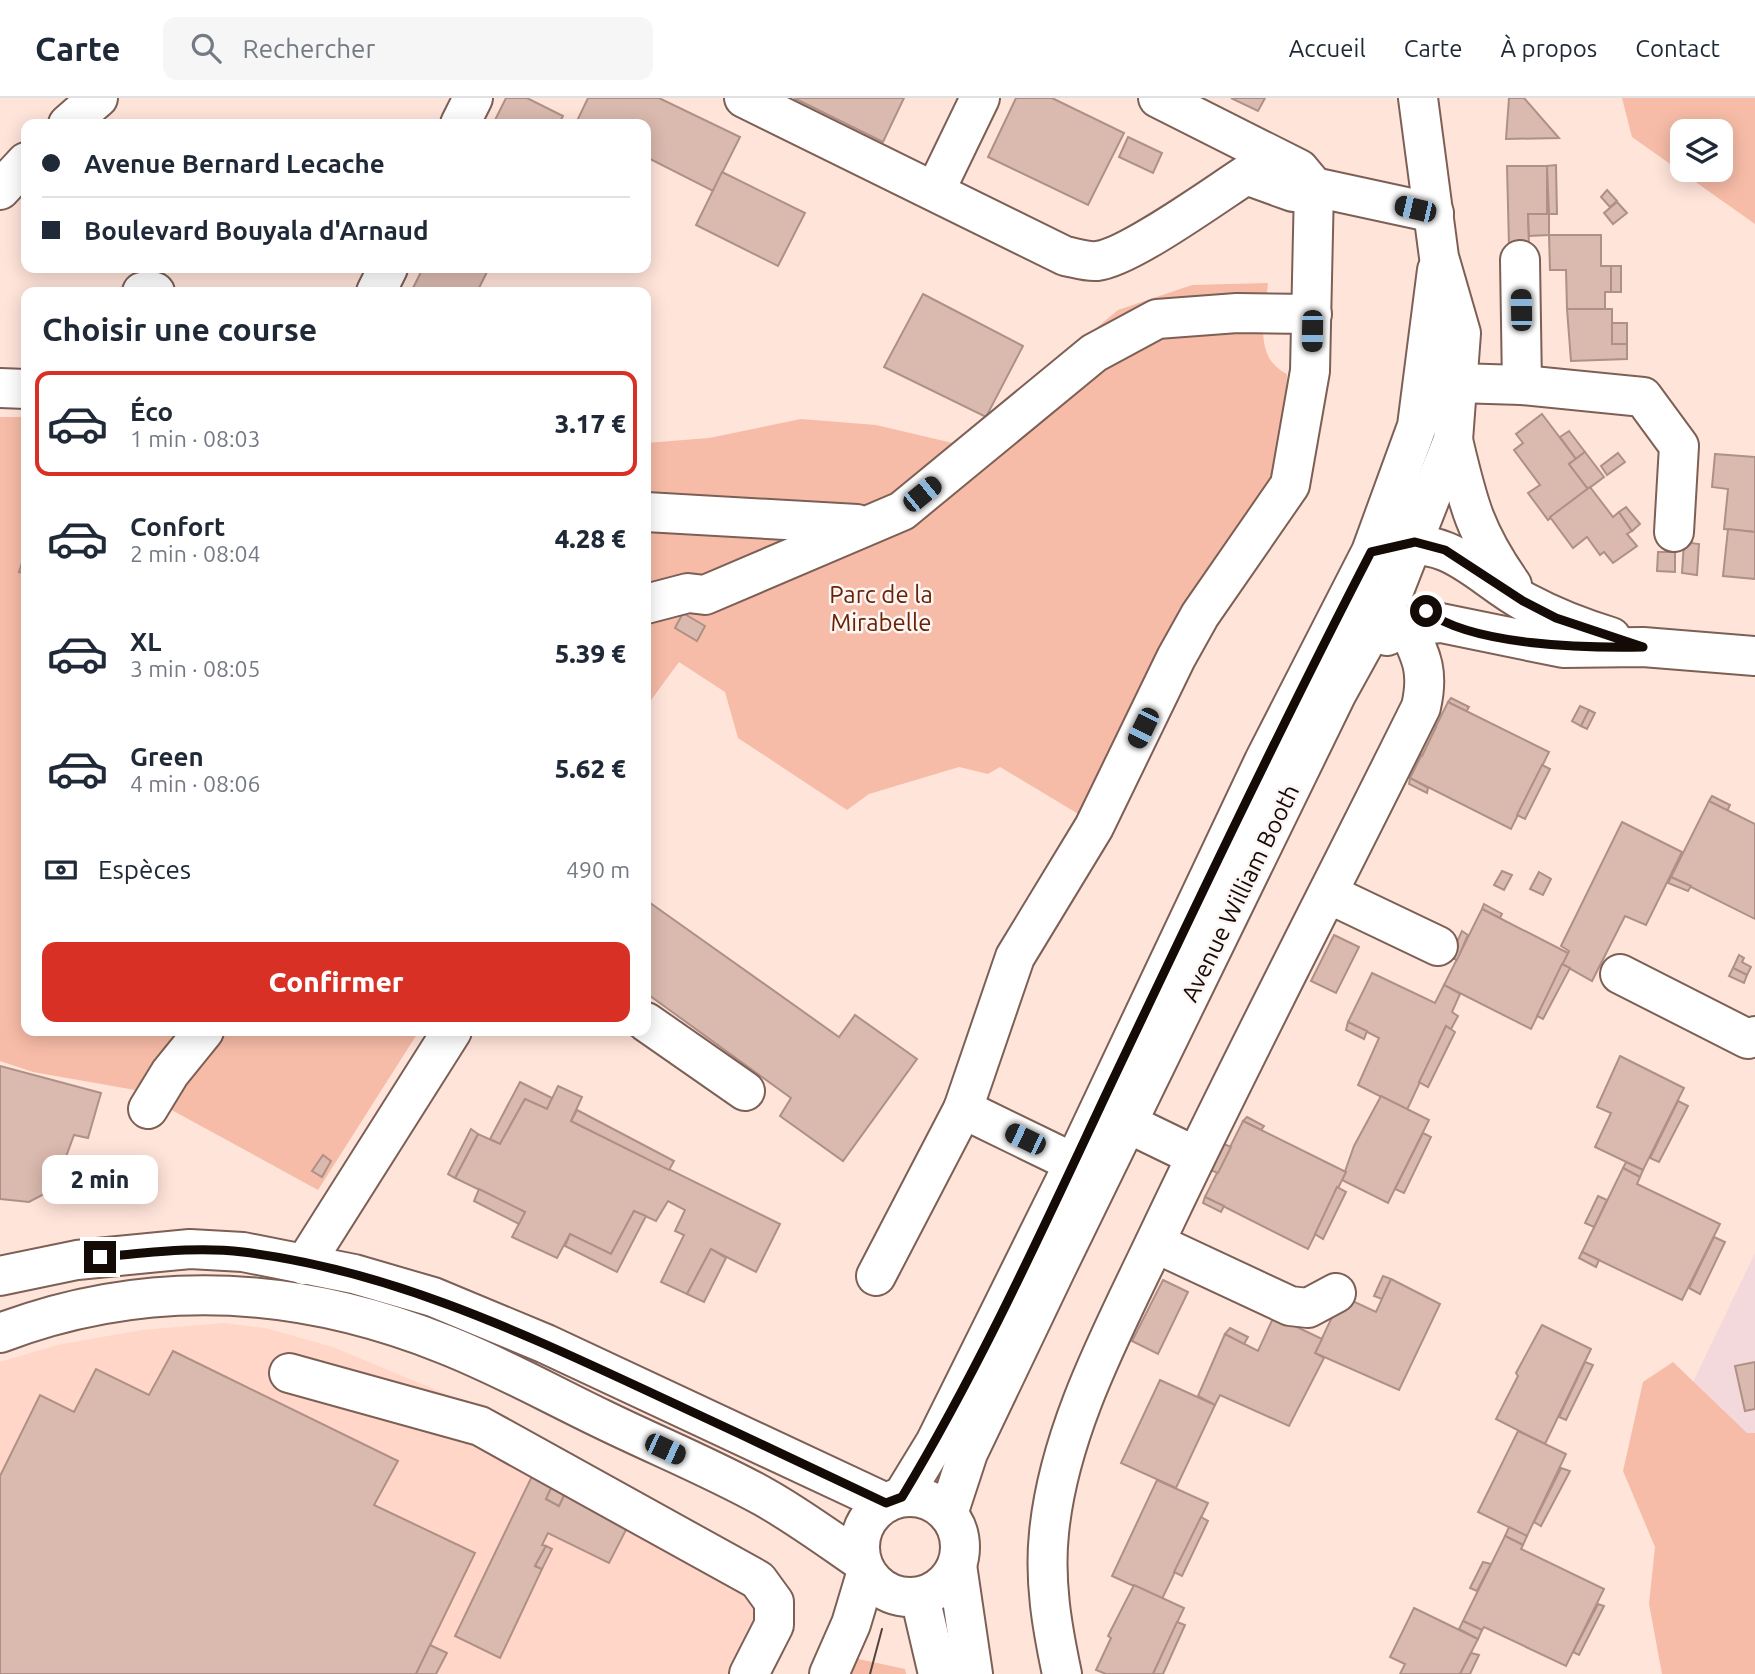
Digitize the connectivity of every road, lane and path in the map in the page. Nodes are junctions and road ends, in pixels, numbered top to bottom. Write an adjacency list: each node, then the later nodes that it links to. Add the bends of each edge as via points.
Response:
1 (98, 98): 7 (street)
2 (473, 98): 8 (street)
3 (744, 98): 13 (street)
4 (980, 98): 13 (street)
5 (1158, 98): 9 (street)
6 (1418, 98): 14 (street, Avenue William Booth)
7 (74, 119)
8 (462, 119)
9 (1244, 158): 11 (street, via 1299,169); 13 (street, via 1134,246 1100,261 1065,256)
10 (21, 167): 12 (street)
11 (1314, 187): 14 (street); 17 (street)
12 (0, 190)
13 (935, 191)
14 (1434, 213): 15 (street, Avenue William Booth)
15 (1439, 257): 18 (street, Avenue William Booth, via 1461,333); 27 (street, Avenue William Booth, via 1415,438)
16 (1520, 260): 19 (street)
17 (1312, 314): 24 (street, via 1157,319 1094,354 902,511); 44 (street, via 1309,382 1290,485 1200,615 1094,827 1015,957)
18 (1456, 383): 19 (street); 22 (street, Avenue William Booth)
19 (1522, 386): 25 (street, via 1643,397 1679,446)
20 (0, 388): 21 (street)
21 (21, 389)
22 (1453, 440): 26 (street, Avenue William Booth); 29 (street, via 1474,522 1486,548)
23 (651, 512): 24 (street)
24 (866, 525): 30 (street, via 705,595 688,593)
25 (1674, 532)
26 (1415, 542): 27 (street); 28 (street, Avenue William Booth); 29 (street, via 1445,550)
27 (1371, 552): 28 (street); 47 (street, Avenue William Booth, via 1264,761)
28 (1395, 587): 31 (street); 33 (street, Avenue William Booth)
29 (1523, 601): 32 (street, via 1556,618)
30 (651, 603)
31 (1424, 624): 32 (street, via 1563,648); 33 (street); 35 (street, via 1422,659 1427,681 1421,706)
32 (1643, 647): 34 (street)
33 (1360, 650): 45 (street, Avenue William Booth)
34 (1755, 656)
35 (1329, 894): 36 (street); 46 (street)
36 (1438, 946)
37 (1620, 974): 41 (street, via 1748,1039)
38 (651, 1025): 42 (street)
39 (200, 1036): 43 (street)
40 (449, 1036): 49 (street)
41 (1755, 1036)
42 (746, 1091)
43 (148, 1109)
44 (963, 1109): 47 (street); 51 (street)
45 (1129, 1124): 46 (street); 47 (street, via 1087,1159); 56 (street, Avenue William Booth, via 968,1453)
46 (1195, 1156): 48 (street)
47 (1074, 1163): 55 (street, Avenue William Booth, via 935,1443)
48 (1154, 1243): 52 (street, via 1290,1306 1308,1308); 63 (street, via 1089,1381 1054,1499 1048,1592)
49 (304, 1265): 50 (street, via 243,1252 190,1249 77,1259); 55 (street, via 433,1297)
50 (0, 1276)
51 (876, 1276)
52 (1336, 1293)
53 (0, 1333): 58 (street, via 76,1308 128,1298 263,1298 338,1311 444,1344 763,1496)
54 (289, 1373): 59 (street, via 480,1426 758,1580 774,1602 774,1625)
55 (894, 1500): 56 (street, via 919,1498); 58 (street, via 868,1518 860,1539)
56 (948, 1514): 57 (street, via 957,1530)
57 (957, 1564): 58 (street, via 942,1585); 62 (street)
58 (883, 1581): 60 (street, via 851,1624); 61 (street)
59 (749, 1674)
60 (829, 1674)
61 (938, 1674)
62 (973, 1674)
63 (1062, 1674)

